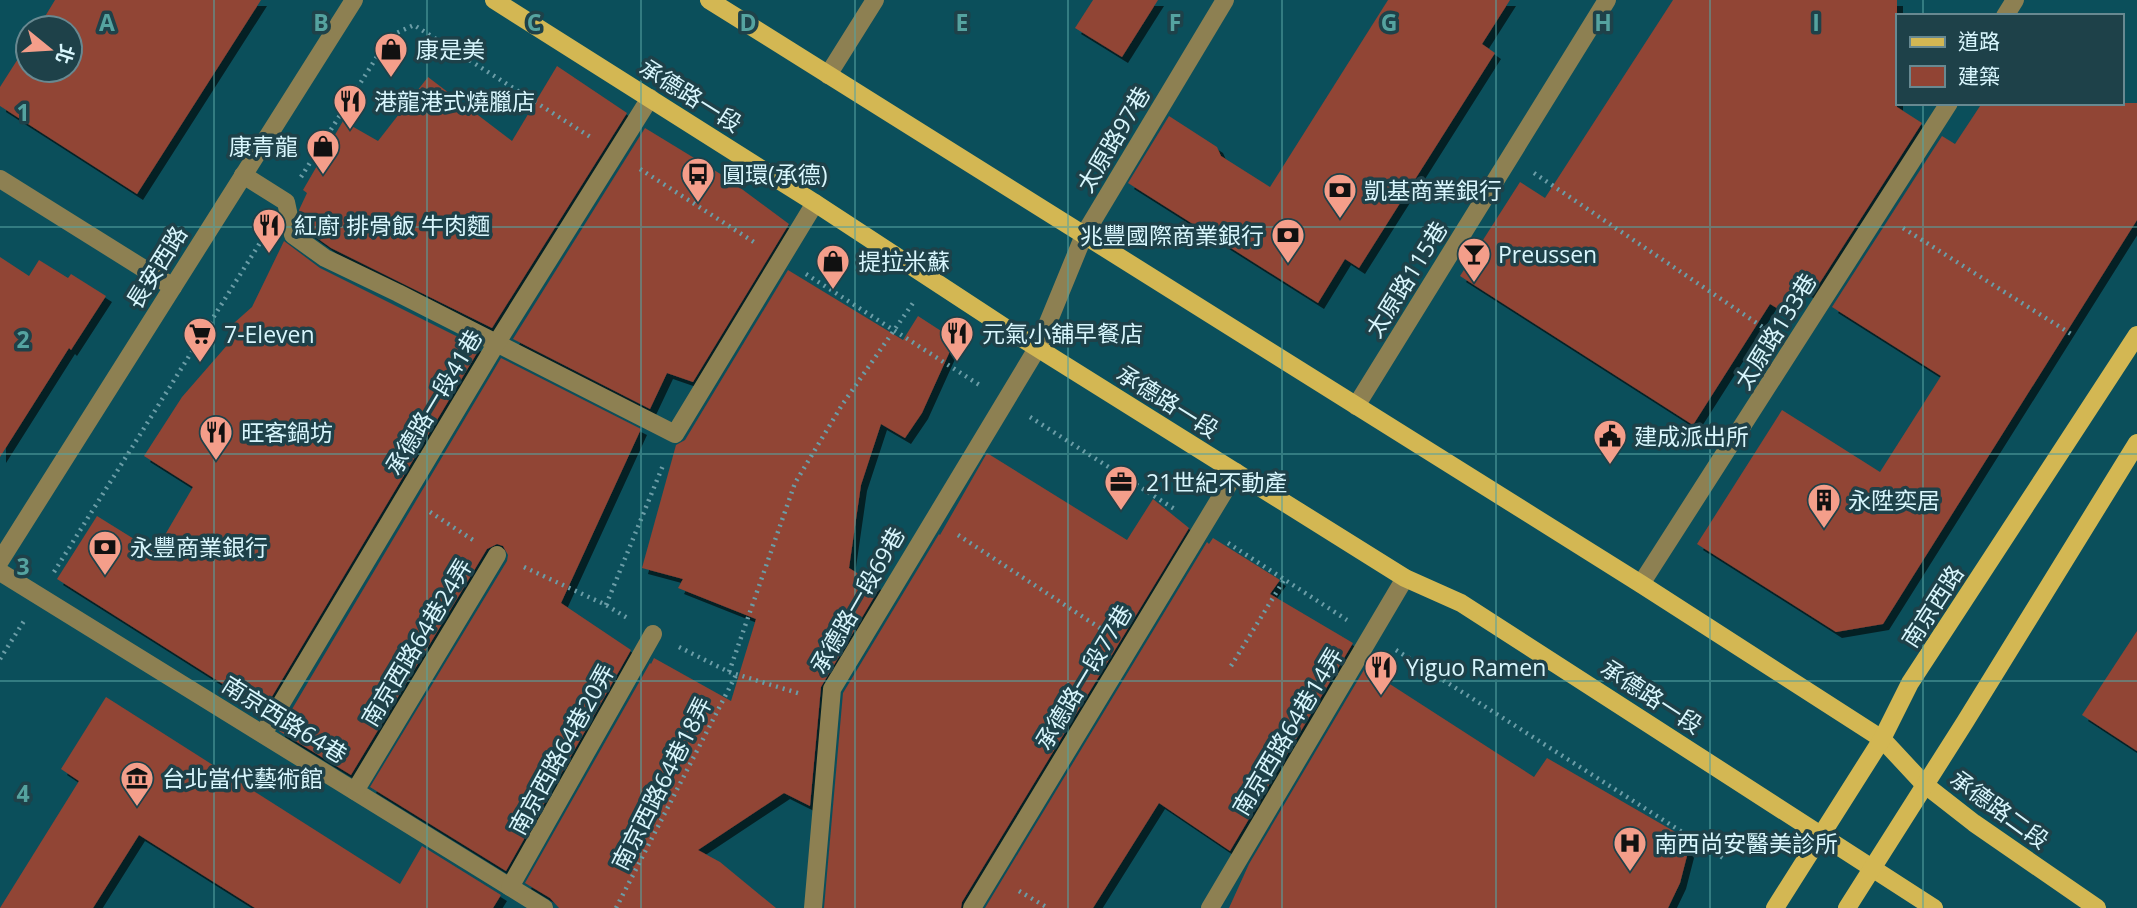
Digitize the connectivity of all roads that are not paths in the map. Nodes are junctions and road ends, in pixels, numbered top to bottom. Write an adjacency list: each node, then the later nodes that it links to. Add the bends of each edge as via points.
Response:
1 (355, 0): 10 (street, 長安西路)
2 (494, 0): 8 (main road, 承德路一段)
3 (709, 0): 7 (main road)
4 (875, 0): 7 (street)
5 (1225, 0): 13 (street, 太原路97巷)
6 (1607, 0): 18 (street, 太原路115巷)
7 (828, 75): 13 (main road)
8 (650, 98): 12 (main road, 承德路一段); 16 (street, 承德路一段41巷)
9 (1948, 105): 25 (street, 太原路133巷)
10 (243, 175): 14 (street, 長安西路); 16 (street, via 286,202 293,234 325,258)
11 (0, 179): 14 (street)
12 (815, 203): 16 (street, via 675,434); 17 (main road, 承德路一段)
13 (1084, 235): 17 (street, 太原路97巷); 18 (main road)
14 (173, 287): 22 (street, 長安西路)
15 (2137, 335): 28 (main road, 南京西路, via 1910,683)
16 (496, 344): 27 (street, 承德路一段41巷)
17 (1038, 347): 20 (main road, 承德路一段); 35 (street, 承德路一段69巷, via 832,689)
18 (1356, 406): 25 (main road)
19 (2137, 443): 29 (main road)
20 (1236, 472): 24 (main road, 承德路一段); 36 (street, 承德路一段77巷)
21 (497, 555): 30 (street, 南京西路64巷24弄)
22 (0, 561)
23 (0, 572): 27 (street, 南京西路64巷)
24 (1405, 579): 31 (main road, 承德路一段, via 1461,603); 37 (street, 南京西路64巷14弄)
25 (1642, 584): 28 (main road)
26 (653, 634): 33 (street, 南京西路64巷20弄)
27 (263, 734): 30 (street, 南京西路64巷)
28 (1882, 739): 29 (main road, 承德路二段); 31 (main road, 南京西路)
29 (1924, 784): 32 (main road); 41 (main road, 承德路二段)
30 (355, 791): 33 (street, 南京西路64巷)
31 (1821, 834): 32 (main road); 38 (main road, 南京西路)
32 (1873, 867): 39 (main road); 40 (main road)
33 (510, 887): 34 (street, 南京西路64巷)
34 (544, 908)
35 (813, 908)
36 (972, 908)
37 (1210, 908)
38 (1775, 908)
39 (1847, 908)
40 (1934, 908)
41 (2097, 908)

